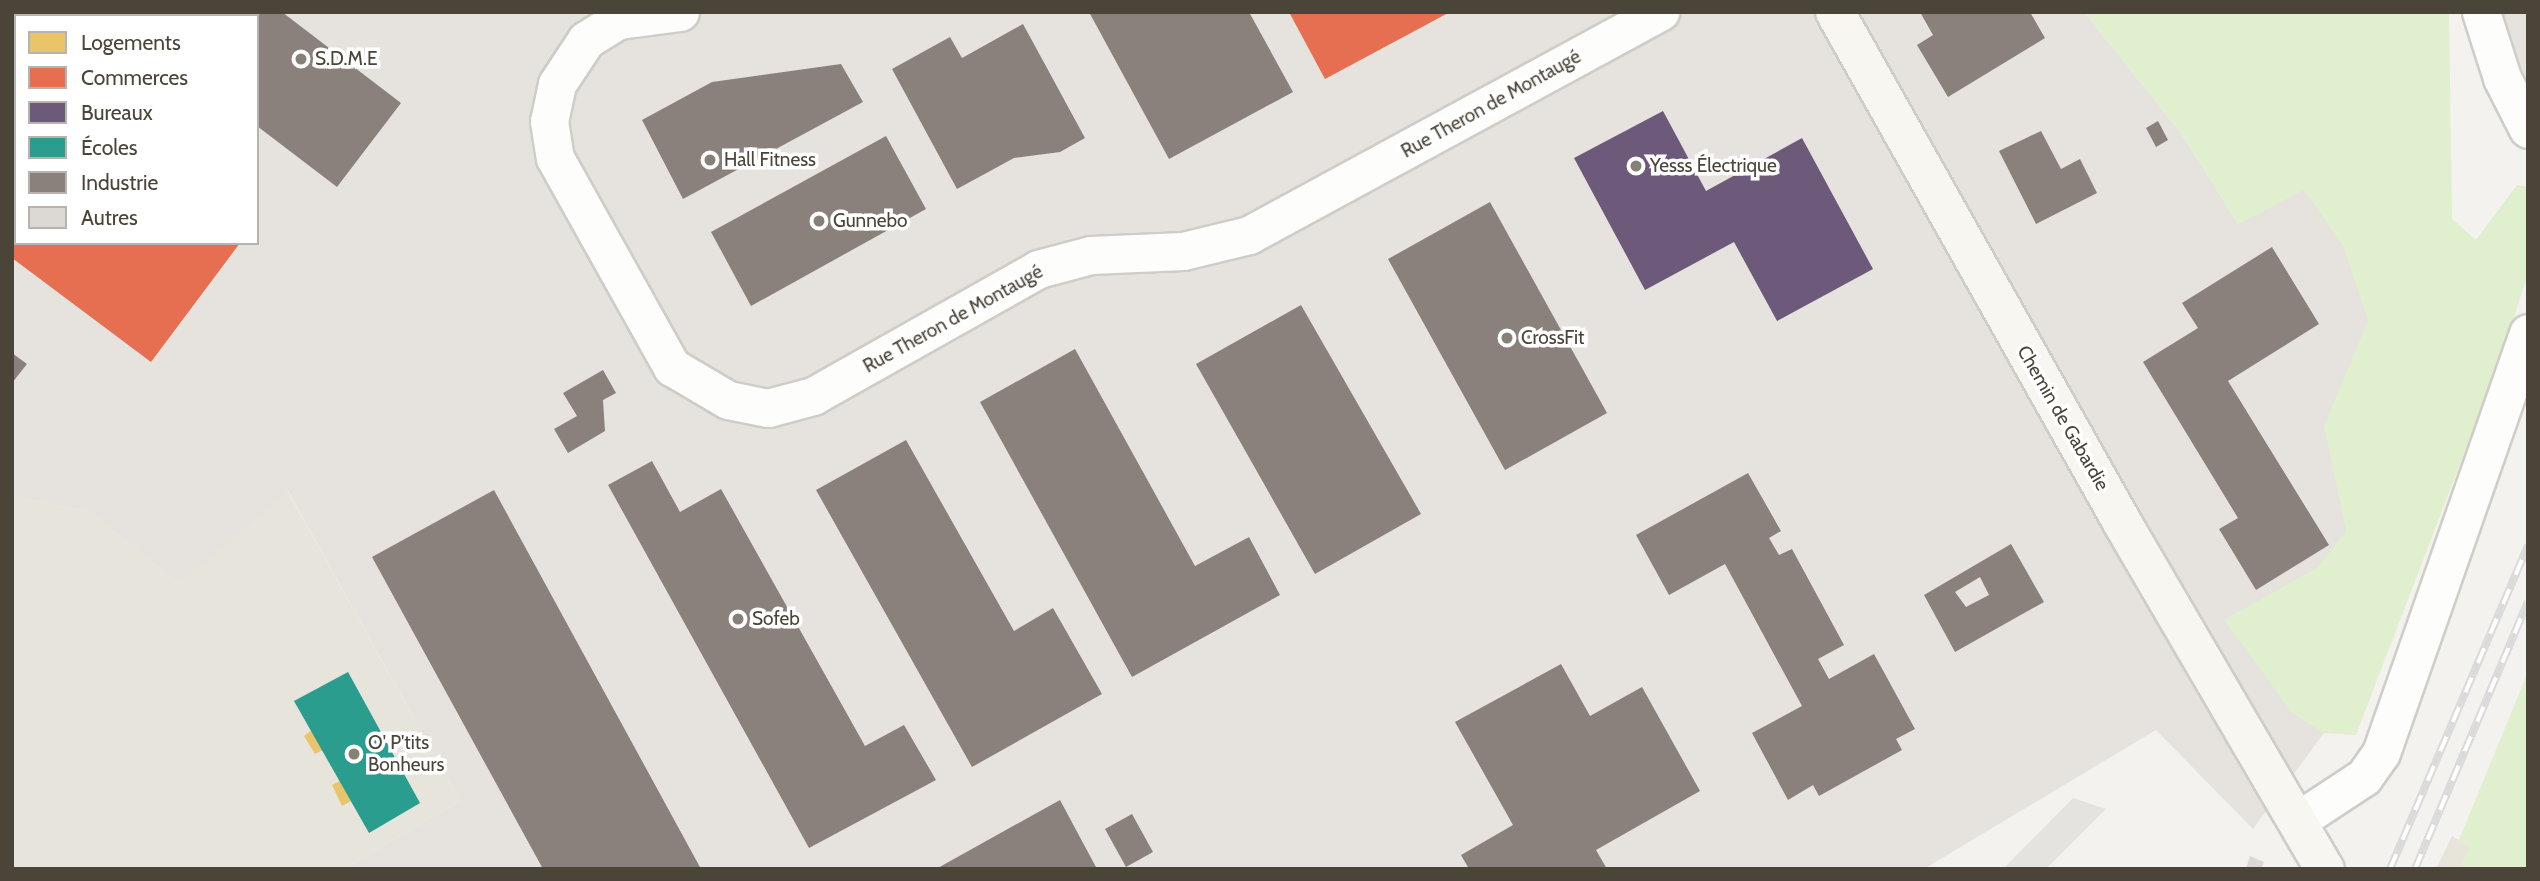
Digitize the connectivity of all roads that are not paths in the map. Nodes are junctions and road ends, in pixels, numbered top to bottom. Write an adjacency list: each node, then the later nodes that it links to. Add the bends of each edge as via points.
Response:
1 (680, 12): 2 (street, Rue Theron de Montaugé, via 618,20 586,40 557,84 549,121 555,158 672,367 728,400 768,408 813,396 1038,269 1091,255 1183,251 1249,235)
2 (1660, 12)
3 (1835, 12): 7 (street, Chemin de Gabardie)
4 (2482, 12): 5 (street, via 2502,78)
5 (2528, 129)
6 (2528, 333): 7 (street, via 2381,753 2364,777)
7 (2297, 821): 8 (street, Chemin de Gabardie)
8 (2325, 869)

